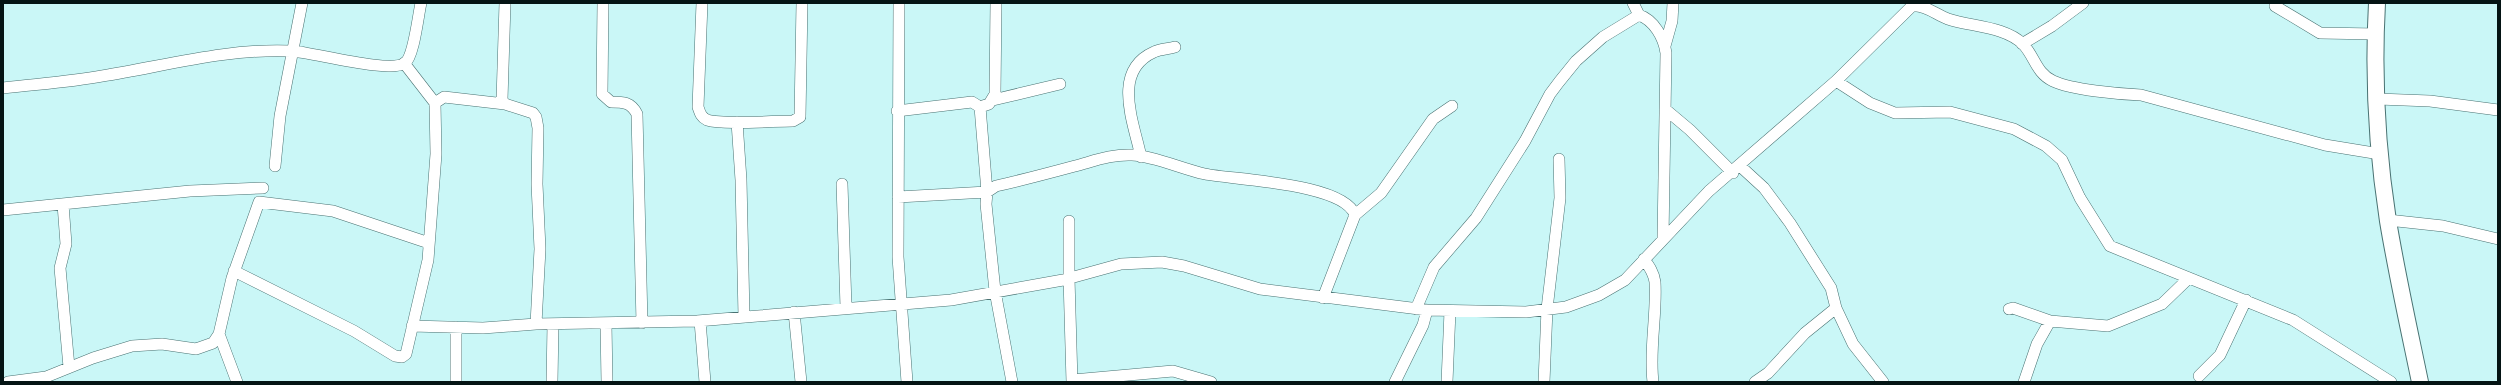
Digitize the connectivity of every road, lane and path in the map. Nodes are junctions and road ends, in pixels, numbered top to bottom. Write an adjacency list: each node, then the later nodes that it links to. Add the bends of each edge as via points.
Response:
1 (302, 3): 20 (street)
2 (421, 3): 21 (street, via 410,57)
3 (505, 3): 28 (street, via 502,96)
4 (603, 3): 70 (street, via 602,94 611,102 624,102 630,105 638,114)
5 (702, 3): 34 (street, via 698,107 701,115 708,120)
6 (802, 3): 34 (street, via 800,117 793,121)
7 (899, 3): 33 (street)
8 (996, 3): 26 (street, via 995,94)
9 (1634, 3): 15 (street)
10 (1673, 3): 18 (street, via 1672,21)
11 (2083, 3): 17 (street)
12 (2377, 3): 16 (main road)
13 (1918, 4): 17 (street, via 1948,19 2009,35); 22 (street, via 1912,6)
14 (2275, 6): 16 (street, via 2320,33)
15 (1639, 15): 18 (street, via 1646,17 1654,26); 64 (street, via 1632,17 1598,41 1576,61 1554,88 1525,141 1476,218 1434,267)
16 (2376, 34): 25 (main road)
17 (2022, 44): 35 (street, via 2038,70 2055,82 2141,96 2325,145)
18 (1665, 46): 31 (street)
19 (1175, 47): 36 (street, via 1154,52 1134,67 1130,75 1128,95)
20 (293, 51): 21 (street, via 368,64); 24 (street, via 253,51 101,77); 38 (street, via 280,116)
21 (404, 64): 27 (street)
22 (1836, 81): 39 (street); 55 (street, via 1889,111 1950,112 2014,130 2046,146 2062,160 2080,198 2110,246)
23 (1060, 84): 26 (street)
24 (3, 88)
25 (2378, 99): 32 (street, via 2438,102); 35 (main road)
26 (992, 100): 30 (street)
27 (435, 103): 28 (street, via 444,97); 51 (street, via 436,154)
28 (505, 104): 71 (street, via 533,113 538,128 537,199 541,269)
29 (1452, 106): 46 (street, via 1430,123 1381,194)
30 (980, 107): 33 (street, via 972,102); 42 (street)
31 (1665, 109): 39 (street); 49 (street)
32 (2498, 110)
33 (897, 111): 43 (street)
34 (737, 122): 67 (street)
35 (2380, 154): 47 (main road)
36 (1142, 157): 42 (street, via 1111,156 996,186); 46 (street, via 1248,181 1288,183 1321,193 1349,206)
37 (1559, 159): 62 (street, via 1560,198)
38 (275, 166)
39 (1736, 169): 49 (street); 61 (street, via 1764,188 1790,223 1831,288)
40 (842, 184): 60 (street)
41 (263, 188): 44 (street, via 190,191)
42 (987, 192): 43 (street); 56 (street)
43 (898, 197): 59 (street)
44 (63, 204): 45 (street); 77 (street, via 66,244 60,268)
45 (3, 210)
46 (1355, 215): 57 (street)
47 (2388, 220): 50 (street, via 2443,226); 99 (main road)
48 (1069, 221): 54 (street)
49 (1663, 238): 52 (street)
50 (2498, 240)
51 (429, 243): 53 (street, via 333,211 259,202); 74 (street, via 428,260)
52 (1644, 259): 62 (street, via 1625,280 1600,295 1566,307); 94 (street, via 1651,269 1655,282 1651,355)
53 (234, 271): 74 (street, via 354,331 398,357 406,354); 76 (street)
54 (1069, 278): 56 (street); 57 (street, via 1121,264 1162,262 1260,289); 80 (street)
55 (2189, 278): 58 (street); 69 (street, via 2162,304 2108,326)
56 (995, 292): 59 (street, via 951,300); 89 (street)
57 (1323, 298): 64 (street)
58 (2246, 300): 78 (street, via 2220,354); 98 (street, via 2293,320)
59 (901, 303): 60 (street); 88 (street)
60 (846, 308): 66 (street)
61 (1836, 308): 79 (street, via 1806,333); 96 (street, via 1862,358)
62 (1547, 309): 65 (street, via 1526,312); 93 (street)
63 (2009, 309): 69 (street, via 2020,310)
64 (1422, 310): 65 (street); 91 (street, via 1423,325)
65 (1450, 311): 92 (street)
66 (794, 312): 67 (street); 87 (street)
67 (744, 316): 68 (street)
68 (700, 321): 70 (street); 86 (street)
69 (2050, 321): 97 (street, via 2037,344)
70 (642, 323): 73 (street)
71 (536, 324): 72 (street); 75 (street)
72 (553, 324): 73 (street); 84 (street)
73 (606, 324): 85 (street)
74 (412, 326): 75 (street)
75 (456, 328): 83 (street)
76 (219, 334): 77 (street, via 213,343 196,349 162,344 132,346); 82 (street)
77 (69, 367): 81 (street, via 46,377)
78 (2199, 376)
79 (1771, 377): 95 (street)
80 (1072, 381): 90 (street, via 1173,371)
81 (8, 382)
82 (237, 382)
83 (456, 382)
84 (552, 382)
85 (607, 382)
86 (705, 382)
87 (801, 382)
88 (907, 382)
89 (1012, 382)
90 (1211, 382)
91 (1395, 382)
92 (1447, 382)
93 (1544, 382)
94 (1653, 382)
95 (1755, 382)
96 (1883, 382)
97 (2024, 382)
98 (2391, 382)
99 (2420, 382)

